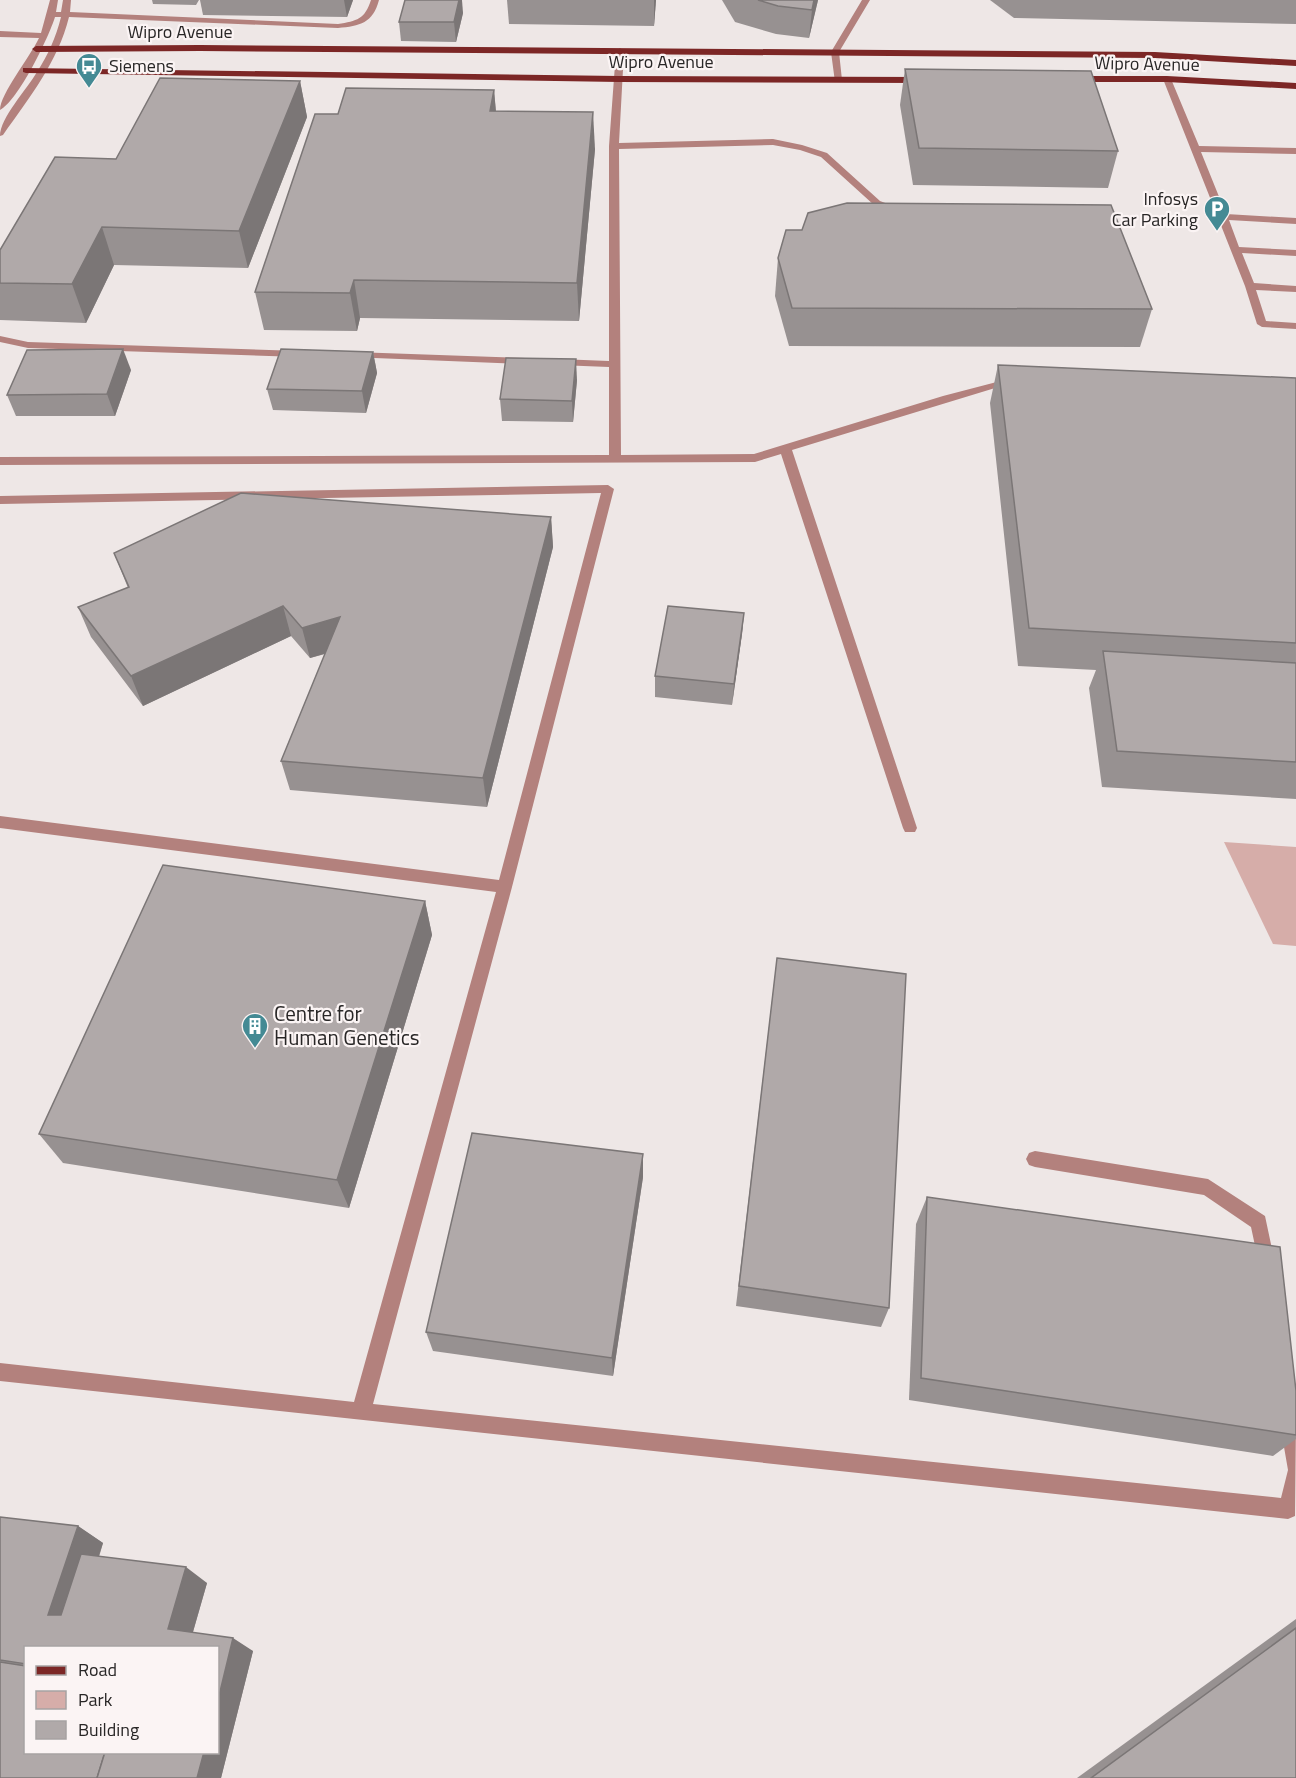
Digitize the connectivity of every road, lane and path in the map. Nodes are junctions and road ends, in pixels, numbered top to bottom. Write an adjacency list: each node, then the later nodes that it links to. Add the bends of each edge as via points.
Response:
1 (54, 0): 5 (street)
2 (67, 0): 6 (street)
3 (375, 0): 6 (street, via 371,15 362,22 338,26)
4 (866, 0): 12 (street)
5 (52, 14): 6 (street); 8 (street)
6 (66, 15): 10 (street)
7 (0, 34): 8 (street)
8 (42, 36): 9 (street)
9 (36, 50): 10 (main road, Wipro Avenue); 15 (street)
10 (52, 50): 11 (main road, Wipro Avenue); 14 (street)
11 (620, 51): 12 (main road, Wipro Avenue); 16 (street)
12 (835, 52): 13 (main road, Wipro Avenue, via 1155,55); 19 (street)
13 (1296, 63)
14 (43, 69): 15 (main road, Wipro Avenue); 16 (main road, Wipro Avenue); 23 (street)
15 (26, 70): 22 (street)
16 (619, 79): 19 (main road, Wipro Avenue); 24 (street)
17 (1064, 79): 18 (main road, Wipro Avenue)
18 (1167, 79): 21 (main road, Wipro Avenue); 25 (street)
19 (838, 80): 20 (main road, Wipro Avenue)
20 (939, 80)
21 (1296, 86)
22 (2, 102)
23 (0, 133)
24 (614, 146): 27 (street, via 773,142 802,148 824,155 877,203); 38 (street)
25 (1195, 149): 26 (street); 28 (street)
26 (1296, 151)
27 (910, 210)
28 (1221, 217): 29 (street); 30 (street)
29 (1296, 221)
30 (1234, 250): 31 (street); 32 (street)
31 (1296, 253)
32 (1250, 286): 33 (street); 34 (street, via 1262,324)
33 (1296, 289)
34 (1296, 326)
35 (0, 339): 36 (street, via 28,345)
36 (315, 354)
37 (339, 355): 38 (street)
38 (615, 364): 41 (street)
39 (1030, 380): 40 (street, via 1018,379 947,398)
40 (785, 448): 41 (street, via 755,458); 45 (street)
41 (615, 458): 42 (street)
42 (0, 461)
43 (0, 500): 46 (street, via 608,489)
44 (0, 822): 46 (street)
45 (910, 828)
46 (505, 887): 51 (street)
47 (1035, 1159): 48 (street, via 1208,1187 1259,1222)
48 (1268, 1280)
49 (0, 1372): 51 (street)
50 (1287, 1407): 52 (street)
51 (361, 1412): 53 (street, via 1288,1509)
52 (1296, 1465)
53 (1296, 1475)

